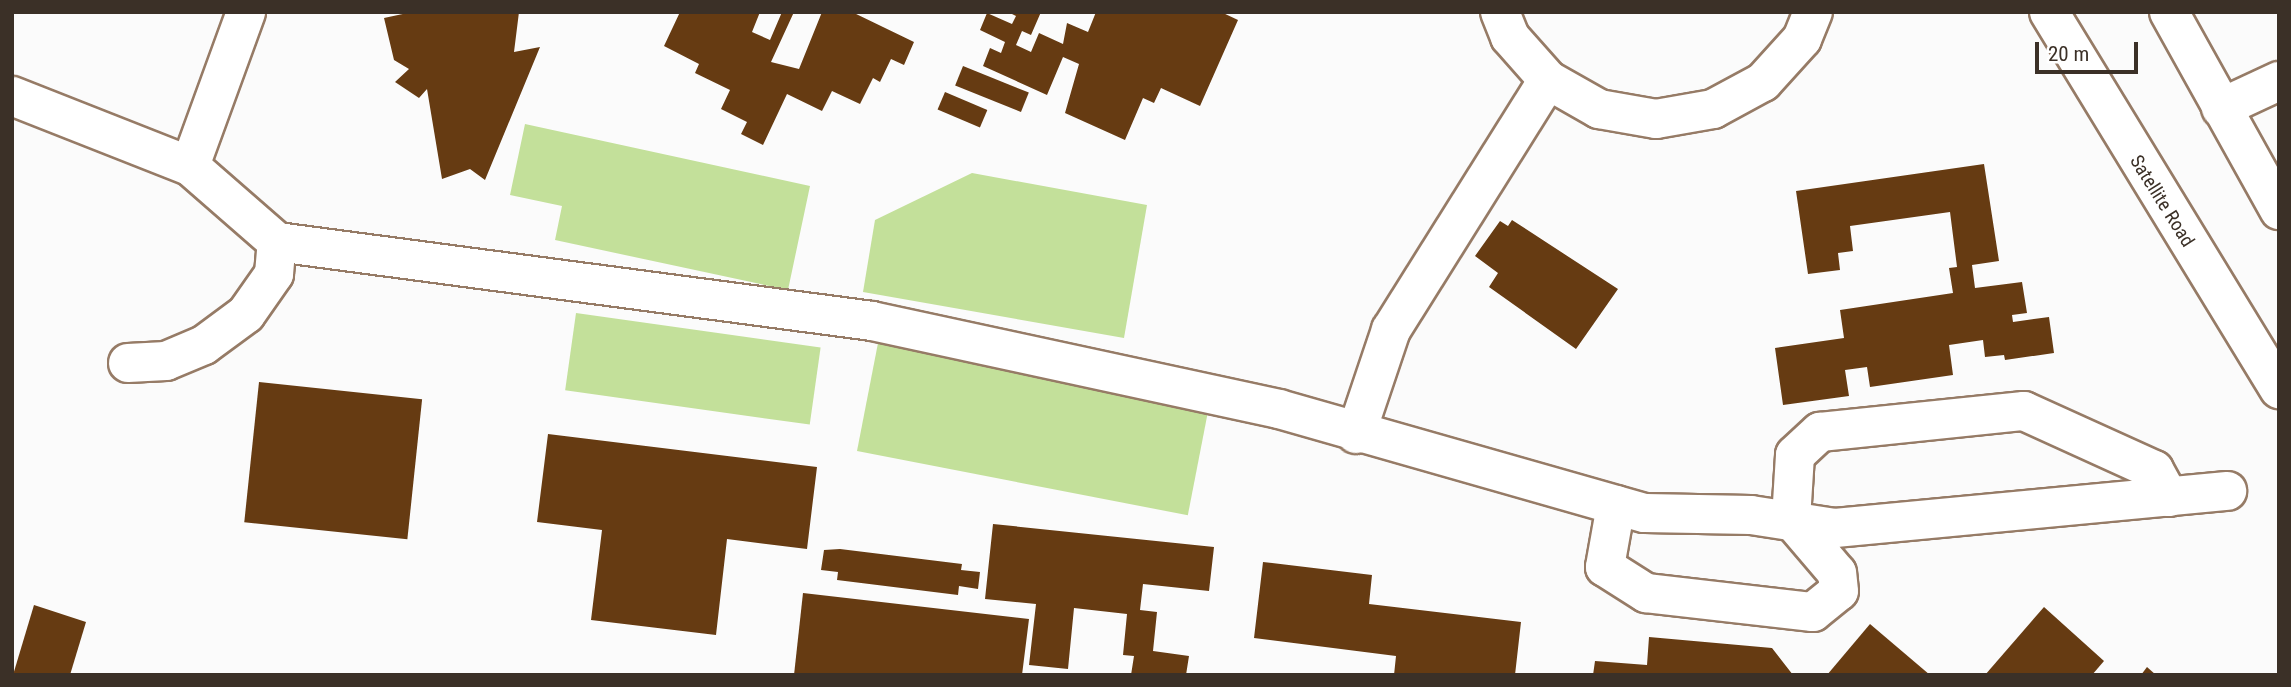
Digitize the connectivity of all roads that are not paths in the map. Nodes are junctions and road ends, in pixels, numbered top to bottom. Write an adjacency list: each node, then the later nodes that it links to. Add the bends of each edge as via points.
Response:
1 (246, 12): 10 (main road)
2 (1500, 12): 6 (main road, via 1510,37)
3 (1813, 12): 6 (main road, via 1802,39 1763,82 1713,109 1656,118 1599,109)
4 (2049, 12): 14 (main road, Satellite Road)
5 (2169, 12): 9 (main road)
6 (1548, 80): 15 (main road, via 1391,330)
7 (2279, 81): 9 (main road)
8 (12, 96): 10 (main road)
9 (2221, 108): 11 (main road)
10 (190, 166): 12 (main road)
11 (2279, 210)
12 (277, 242): 13 (main road, via 274,274 246,314 204,345 166,361); 15 (main road, via 872,321 1279,409)
13 (128, 363)
14 (2279, 389)
15 (1356, 434): 18 (main road)
16 (2227, 491): 17 (main road)
17 (2169, 497): 19 (main road, via 1835,527); 19 (main road, via 2154,470 2024,411 1820,432 1795,455)
18 (1616, 505): 19 (main road, via 1645,513); 19 (main road, via 1605,567 1646,593 1813,612 1839,591 1837,573)
19 (1791, 519)

